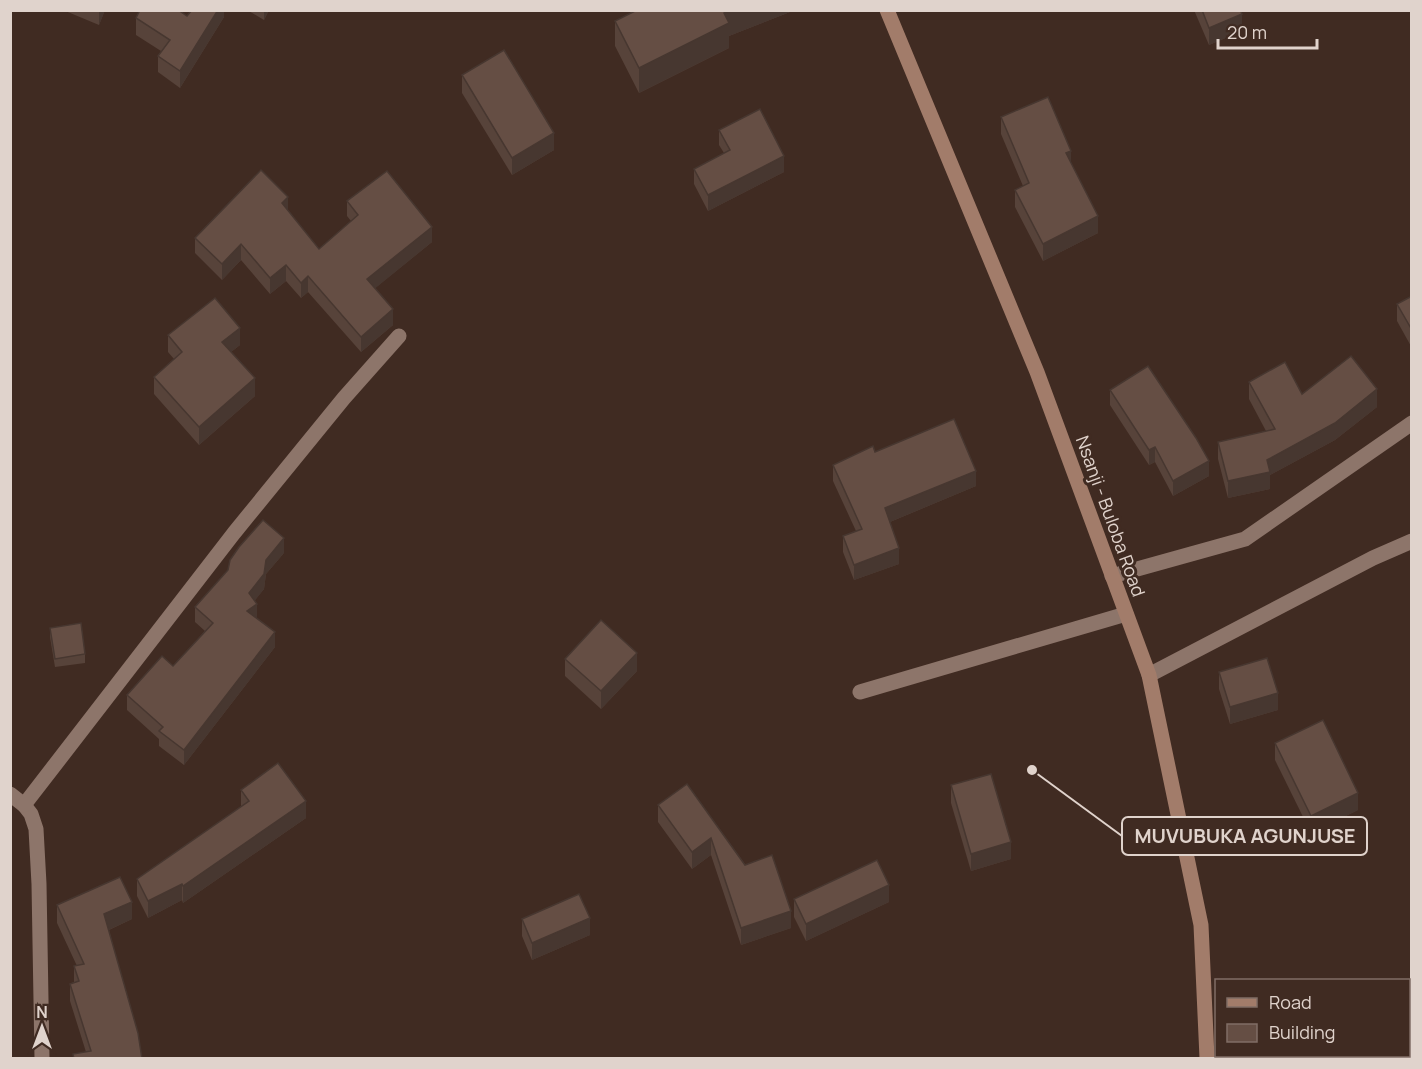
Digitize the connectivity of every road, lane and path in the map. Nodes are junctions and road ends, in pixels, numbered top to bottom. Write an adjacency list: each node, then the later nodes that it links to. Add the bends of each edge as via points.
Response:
1 (887, 10): 5 (main road, Nsanji - Buloba Road, via 1037,372)
2 (399, 336): 10 (street, via 234,533)
3 (1412, 423): 5 (street, via 1245,539)
4 (1412, 541): 7 (street)
5 (1112, 576): 6 (main road, Nsanji - Buloba Road)
6 (1126, 614): 7 (main road, Nsanji - Buloba Road); 8 (street)
7 (1149, 675): 12 (main road, Nsanji - Buloba Road, via 1201,925)
8 (860, 692)
9 (10, 794): 10 (street)
10 (24, 805): 11 (street, via 36,829)
11 (42, 1059)
12 (1207, 1059)

